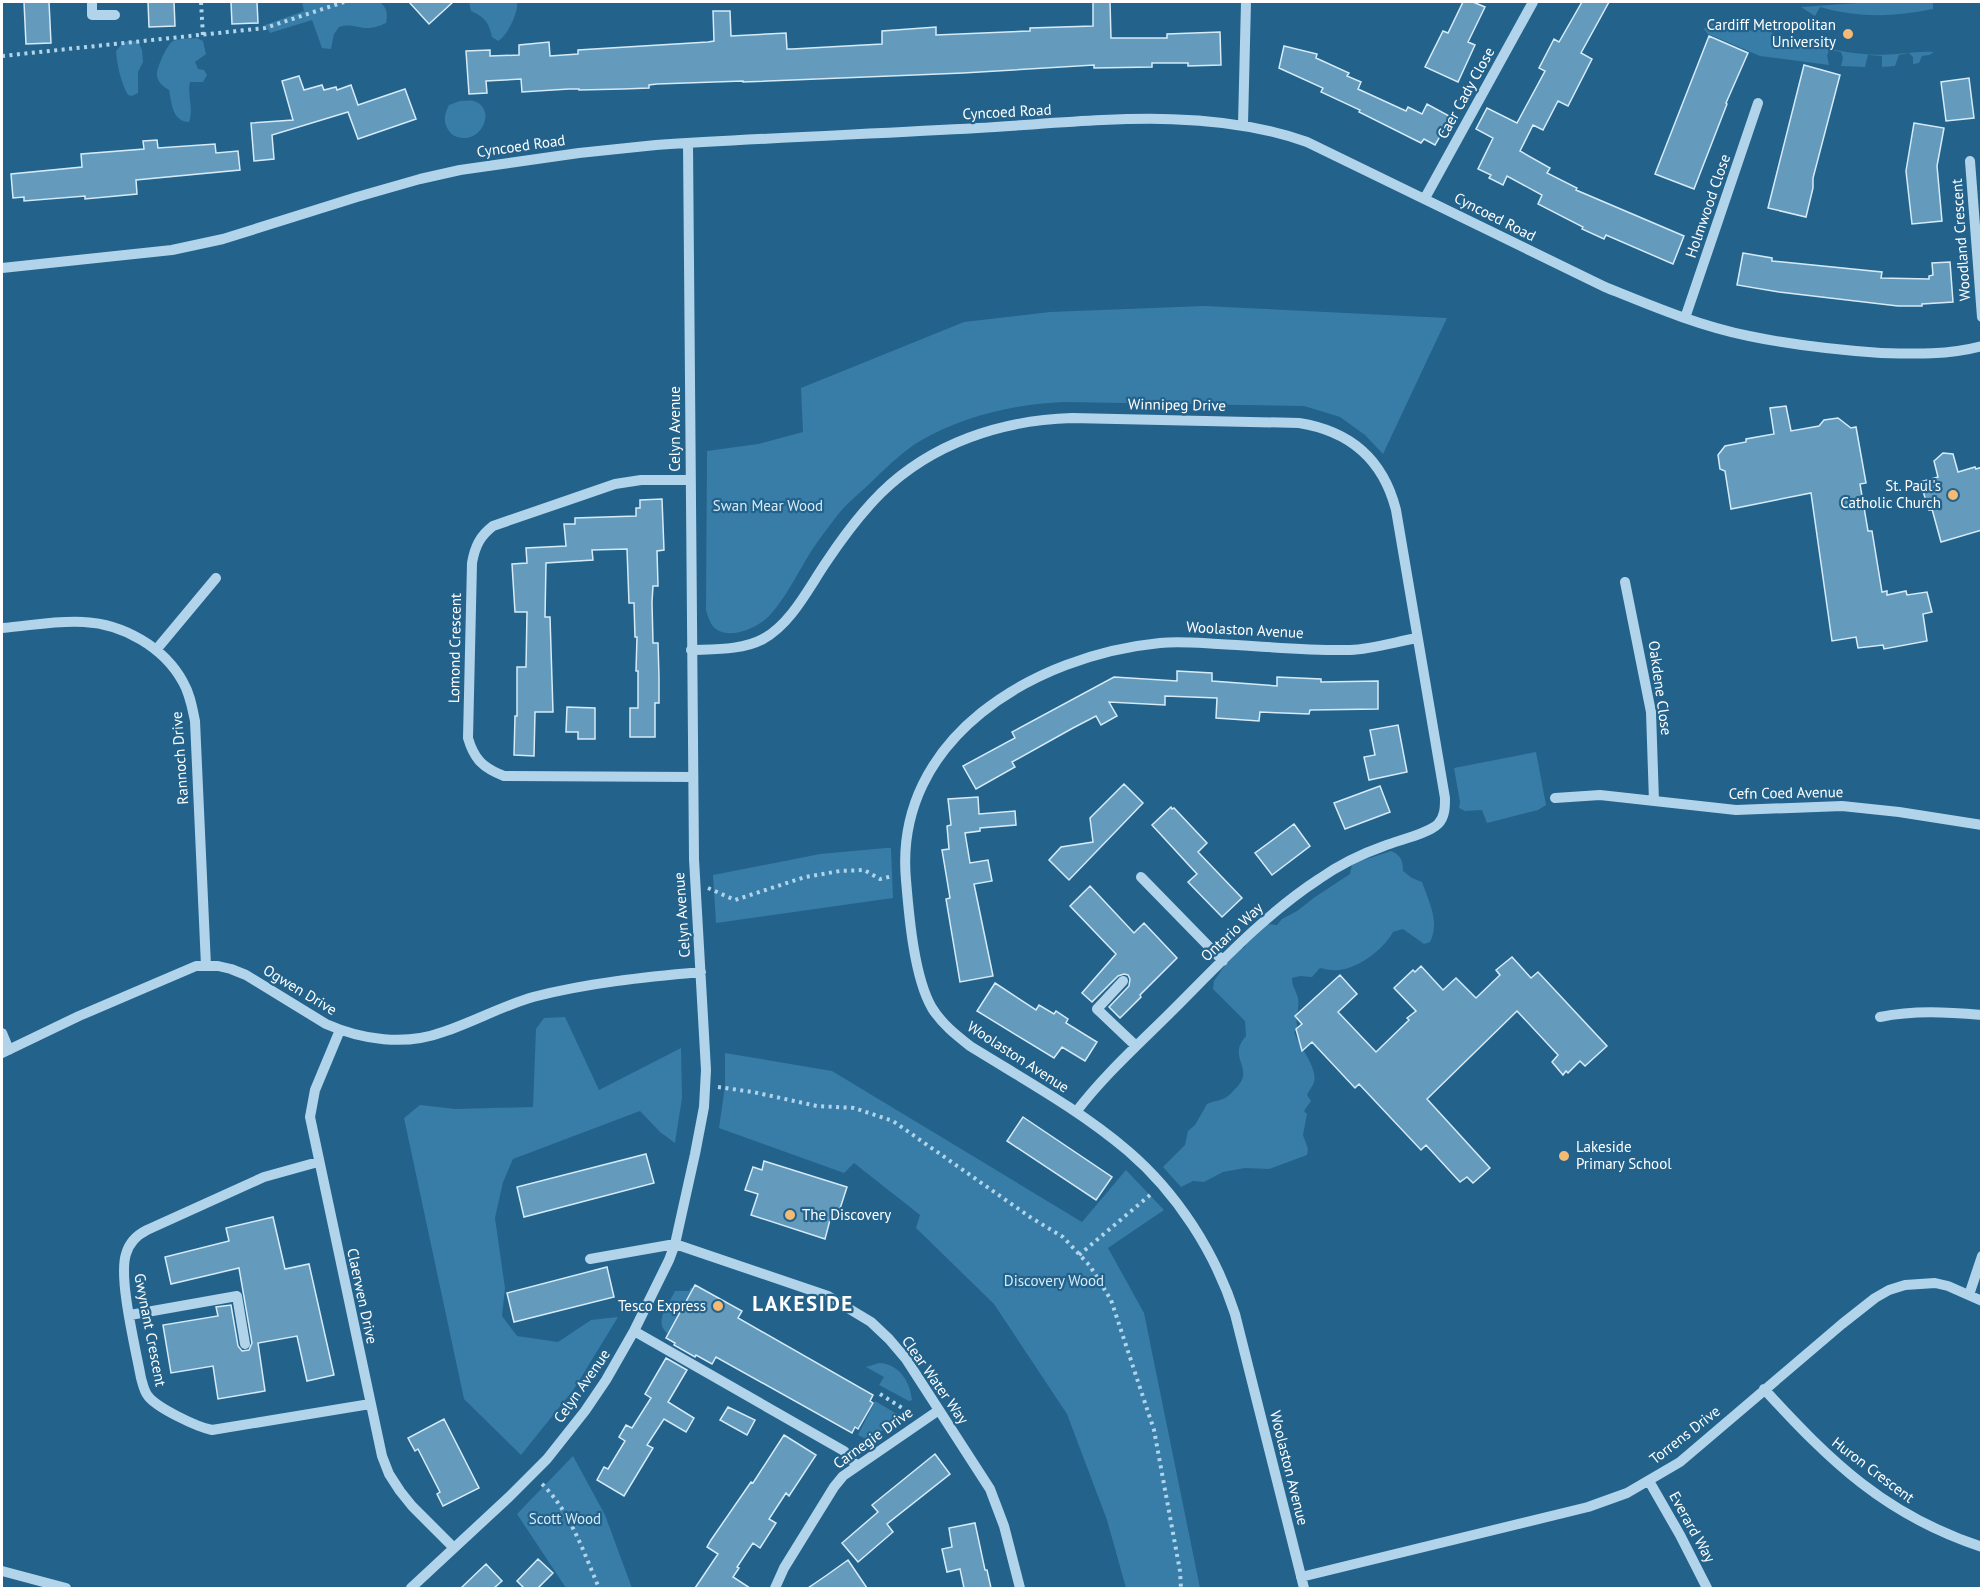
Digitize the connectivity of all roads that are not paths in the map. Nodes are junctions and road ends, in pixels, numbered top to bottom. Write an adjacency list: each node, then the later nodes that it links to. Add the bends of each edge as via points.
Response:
1 (92, 2): 4 (street, via 92,15)
2 (1246, 2): 6 (street)
3 (1533, 2): 9 (street, Caer Cady Close)
4 (115, 15)
5 (1758, 103): 12 (street, Holmwood Close)
6 (1243, 124): 7 (street, Cyncoed Road, via 1128,120); 9 (street, Cyncoed Road, via 1307,142)
7 (688, 143): 10 (street, Cyncoed Road, via 611,149 460,170 357,196 195,245); 14 (street, Celyn Avenue)
8 (1970, 161): 11 (street, Woodland Crescent)
9 (1425, 198): 12 (street, Cyncoed Road, via 1605,287)
10 (2, 268)
11 (1982, 317)
12 (1685, 318): 13 (street, Cyncoed Road, via 1748,336 1851,351 1923,354)
13 (1982, 346)
14 (690, 480): 20 (street, Celyn Avenue); 21 (street, Lomond Crescent, via 615,484 493,526 482,535 472,563 468,738 479,763 504,776)
15 (216, 578): 19 (street)
16 (1625, 582): 23 (street, Oakdene Close, via 1652,712)
17 (2, 628): 19 (street, Rannoch Drive, via 86,622 125,631)
18 (1417, 638): 20 (street, Winnipeg Drive, via 1391,493 1375,465 1349,441 1317,426 1299,423 1072,418 1009,425 969,437 932,455 891,484 861,514 790,614 770,635 741,646); 24 (street, Winnipeg Drive, via 1445,798); 37 (street, Woolaston Avenue, via 1351,650 1193,643 1142,645 1091,657 1037,678 995,702 949,743 929,770 907,830 905,873 926,993 939,1018 957,1036)
19 (156, 650): 28 (street, Rannoch Drive, via 182,681 195,721)
20 (692, 650): 21 (street, Celyn Avenue)
21 (692, 777): 29 (street, Celyn Avenue)
22 (1555, 798): 23 (street, Cefn Coed Avenue, via 1591,795)
23 (1654, 801): 25 (street, Cefn Coed Avenue, via 1736,810 1850,807)
24 (1442, 819): 27 (street, Ontario Way, via 1437,826 1332,870 1276,911)
25 (1982, 825)
26 (1141, 877): 27 (street)
27 (1223, 961): 35 (street, Ontario Way)
28 (206, 966): 33 (street, Ogwen Drive, via 246,975); 36 (street, Ogwen Drive, via 185,970)
29 (701, 972): 33 (street, Ogwen Drive, via 607,982 533,997 421,1038 373,1038); 39 (street, Celyn Avenue, via 705,1085 697,1146)
30 (1123, 981): 35 (street, via 1097,1009)
31 (1982, 1015): 32 (street, via 1925,1012)
32 (1880, 1017)
33 (340, 1030): 38 (street, Claerwen Drive, via 311,1105)
34 (2, 1033): 36 (street)
35 (1136, 1047): 37 (street, Ontario Way)
36 (5, 1051)
37 (1076, 1112): 55 (street, Woolaston Avenue, via 1128,1151 1155,1178 1192,1225 1216,1266 1234,1314)
38 (318, 1162): 44 (street, Gwynant Crescent, via 264,1177 140,1234 126,1251 123,1271); 48 (street, Claerwen Drive)
39 (675, 1244): 41 (street); 45 (street, Celyn Avenue); 49 (street, Clear Water Way, via 828,1296 850,1308 897,1348)
40 (1982, 1256): 42 (street)
41 (590, 1259)
42 (1969, 1295): 43 (street, Torrens Drive); 47 (street, Torrens Drive, via 1921,1283 1889,1290)
43 (1982, 1300)
44 (130, 1315): 46 (street, via 237,1296); 48 (street, Gwynant Crescent, via 148,1397 202,1428 222,1430)
45 (634, 1331): 50 (street, via 844,1451); 52 (street, Celyn Avenue, via 585,1411 547,1459)
46 (245, 1344)
47 (1764, 1389): 51 (street, Torrens Drive, via 1680,1462); 53 (street, Huron Crescent, via 1826,1455 1875,1494 1932,1528)
48 (370, 1404): 52 (street, Claerwen Drive, via 389,1474 412,1506)
49 (939, 1410): 50 (street, Carnegie Drive); 59 (street, Clear Water Way, via 998,1506)
50 (856, 1466): 58 (street, Carnegie Drive, via 834,1487)
51 (1649, 1481): 55 (street, Torrens Drive, via 1588,1507); 60 (street, Everard Way)
52 (453, 1547): 57 (street, Celyn Avenue)
53 (1982, 1547)
54 (2, 1571): 56 (street)
55 (1302, 1583)
56 (66, 1588)
57 (411, 1588)
58 (775, 1588)
59 (1020, 1588)
60 (1707, 1588)

